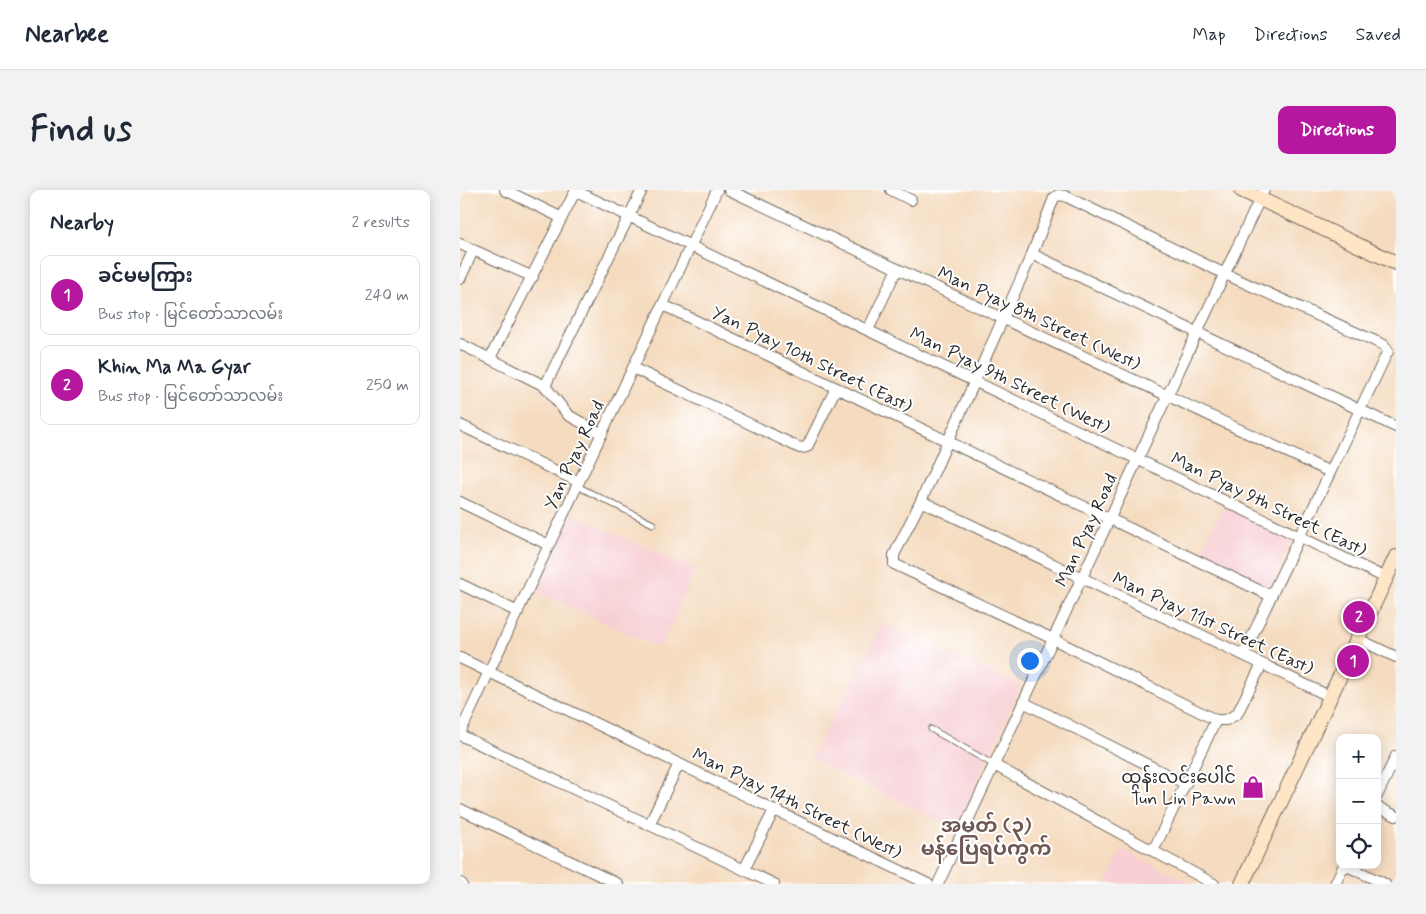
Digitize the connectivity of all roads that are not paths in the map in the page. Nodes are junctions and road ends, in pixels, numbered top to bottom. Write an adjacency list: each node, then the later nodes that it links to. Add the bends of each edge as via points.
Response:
1 (505, 190): 11 (street)
2 (576, 190): 10 (street, Man Pyay 9th Street (West)); 11 (street)
3 (642, 190): 10 (street)
4 (717, 190): 13 (street, Yan Pyay Road)
5 (729, 190): 17 (street, Man Pyay 8th Street (West))
6 (891, 190): 9 (street)
7 (1241, 190): 8 (main road)
8 (1261, 194): 16 (main road); 18 (street, Man Pyay Road)
9 (911, 200)
10 (629, 216): 13 (street, Man Pyay 9th Street (West)); 29 (street)
11 (562, 218): 19 (street)
12 (460, 244): 14 (street)
13 (691, 246): 21 (street, Yan Pyay Road); 23 (street, Man Pyay 9th Street (West))
14 (473, 251): 19 (street); 20 (street)
15 (1032, 254): 18 (street, via 1058,195); 22 (street); 24 (street)
16 (1396, 263)
17 (897, 269): 22 (street, Man Pyay 8th Street (West)); 23 (street)
18 (1225, 274): 24 (street, Man Pyay Road); 32 (street, via 1384,345 1388,351)
19 (533, 277): 26 (street)
20 (460, 279)
21 (663, 305): 27 (street, Yan Pyay Road); 30 (street, Yan Pyay 10th Street (East))
22 (1003, 318): 28 (street); 31 (street, Man Pyay 8th Street (West))
23 (868, 330): 28 (street, Man Pyay 9th Street (West))
24 (1197, 332): 31 (street, Man Pyay Road); 32 (street)
25 (460, 344): 26 (street)
26 (490, 358): 29 (street)
27 (633, 368): 30 (street, via 800,448 807,448); 35 (street, Yan Pyay Road)
28 (974, 381): 36 (street); 37 (street, Man Pyay 9th Street (West))
29 (544, 386): 35 (street, via 568,415)
30 (836, 388): 36 (street, Yan Pyay 10th Street (East))
31 (1168, 396): 37 (street, Man Pyay Road); 38 (street, Man Pyay 8th Street (West))
32 (1360, 410): 34 (street); 38 (street)
33 (460, 425): 39 (street)
34 (1396, 427)
35 (602, 434): 39 (street, Yan Pyay Road)
36 (947, 441): 40 (street); 42 (street, Yan Pyay 10th Street (East))
37 (1138, 459): 42 (street, Man Pyay Road); 44 (street, Man Pyay 9th Street (East))
38 (1330, 472): 44 (street)
39 (578, 484): 43 (lane); 45 (street, Yan Pyay Road)
40 (920, 501): 47 (street, Man Pyay 11st Street (East)); 53 (street, via 894,555 894,564)
41 (460, 502): 45 (street)
42 (1110, 519): 47 (street, Man Pyay Road); 50 (street, Yan Pyay 10th Street (East))
43 (653, 524)
44 (1299, 537): 48 (street, Man Pyay 9th Street (East)); 50 (street)
45 (549, 545): 51 (street, Yan Pyay Road)
46 (1396, 557): 48 (main road)
47 (1082, 578): 53 (street, Man Pyay Road); 54 (street, Man Pyay 11st Street (East))
48 (1386, 578): 52 (main road)
49 (460, 584): 51 (street)
50 (1271, 596): 54 (street)
51 (518, 612): 58 (street, Yan Pyay Road)
52 (1358, 639): 55 (street); 59 (main road)
53 (1053, 640): 60 (street, Man Pyay Road); 61 (street)
54 (1243, 655): 57 (street, Man Pyay 11st Street (East))
55 (1396, 657)
56 (460, 658): 58 (street, Man Pyay 14th Street (West))
57 (1262, 664): 59 (street, Man Pyay 11st Street (East)); 61 (street, via 1237,714 1226,720)
58 (489, 672): 63 (street, Yan Pyay Road); 65 (street, Man Pyay 14th Street (West))
59 (1331, 697): 83 (main road)
60 (1023, 702): 66 (street, Man Pyay Road); 67 (street)
61 (1216, 720): 67 (street)
62 (931, 729): 66 (lane)
63 (460, 734): 73 (street)
64 (1396, 756): 68 (street)
65 (679, 764): 71 (street, Man Pyay 14th Street (West)); 73 (street)
66 (994, 764): 74 (street); 81 (street, Man Pyay Road)
67 (1186, 784): 74 (street)
68 (1381, 788)
69 (460, 809): 78 (street)
70 (1381, 809): 72 (street)
71 (774, 810): 77 (street); 80 (street, Man Pyay 14th Street (West))
72 (1396, 816)
73 (649, 825): 77 (street)
74 (1153, 851): 82 (street)
75 (1342, 869): 84 (street)
76 (1353, 869): 85 (street)
77 (744, 870): 79 (street)
78 (618, 884)
79 (774, 884)
80 (928, 884)
81 (938, 884)
82 (1214, 884)
83 (1242, 884)
84 (1335, 884)
85 (1385, 884)

